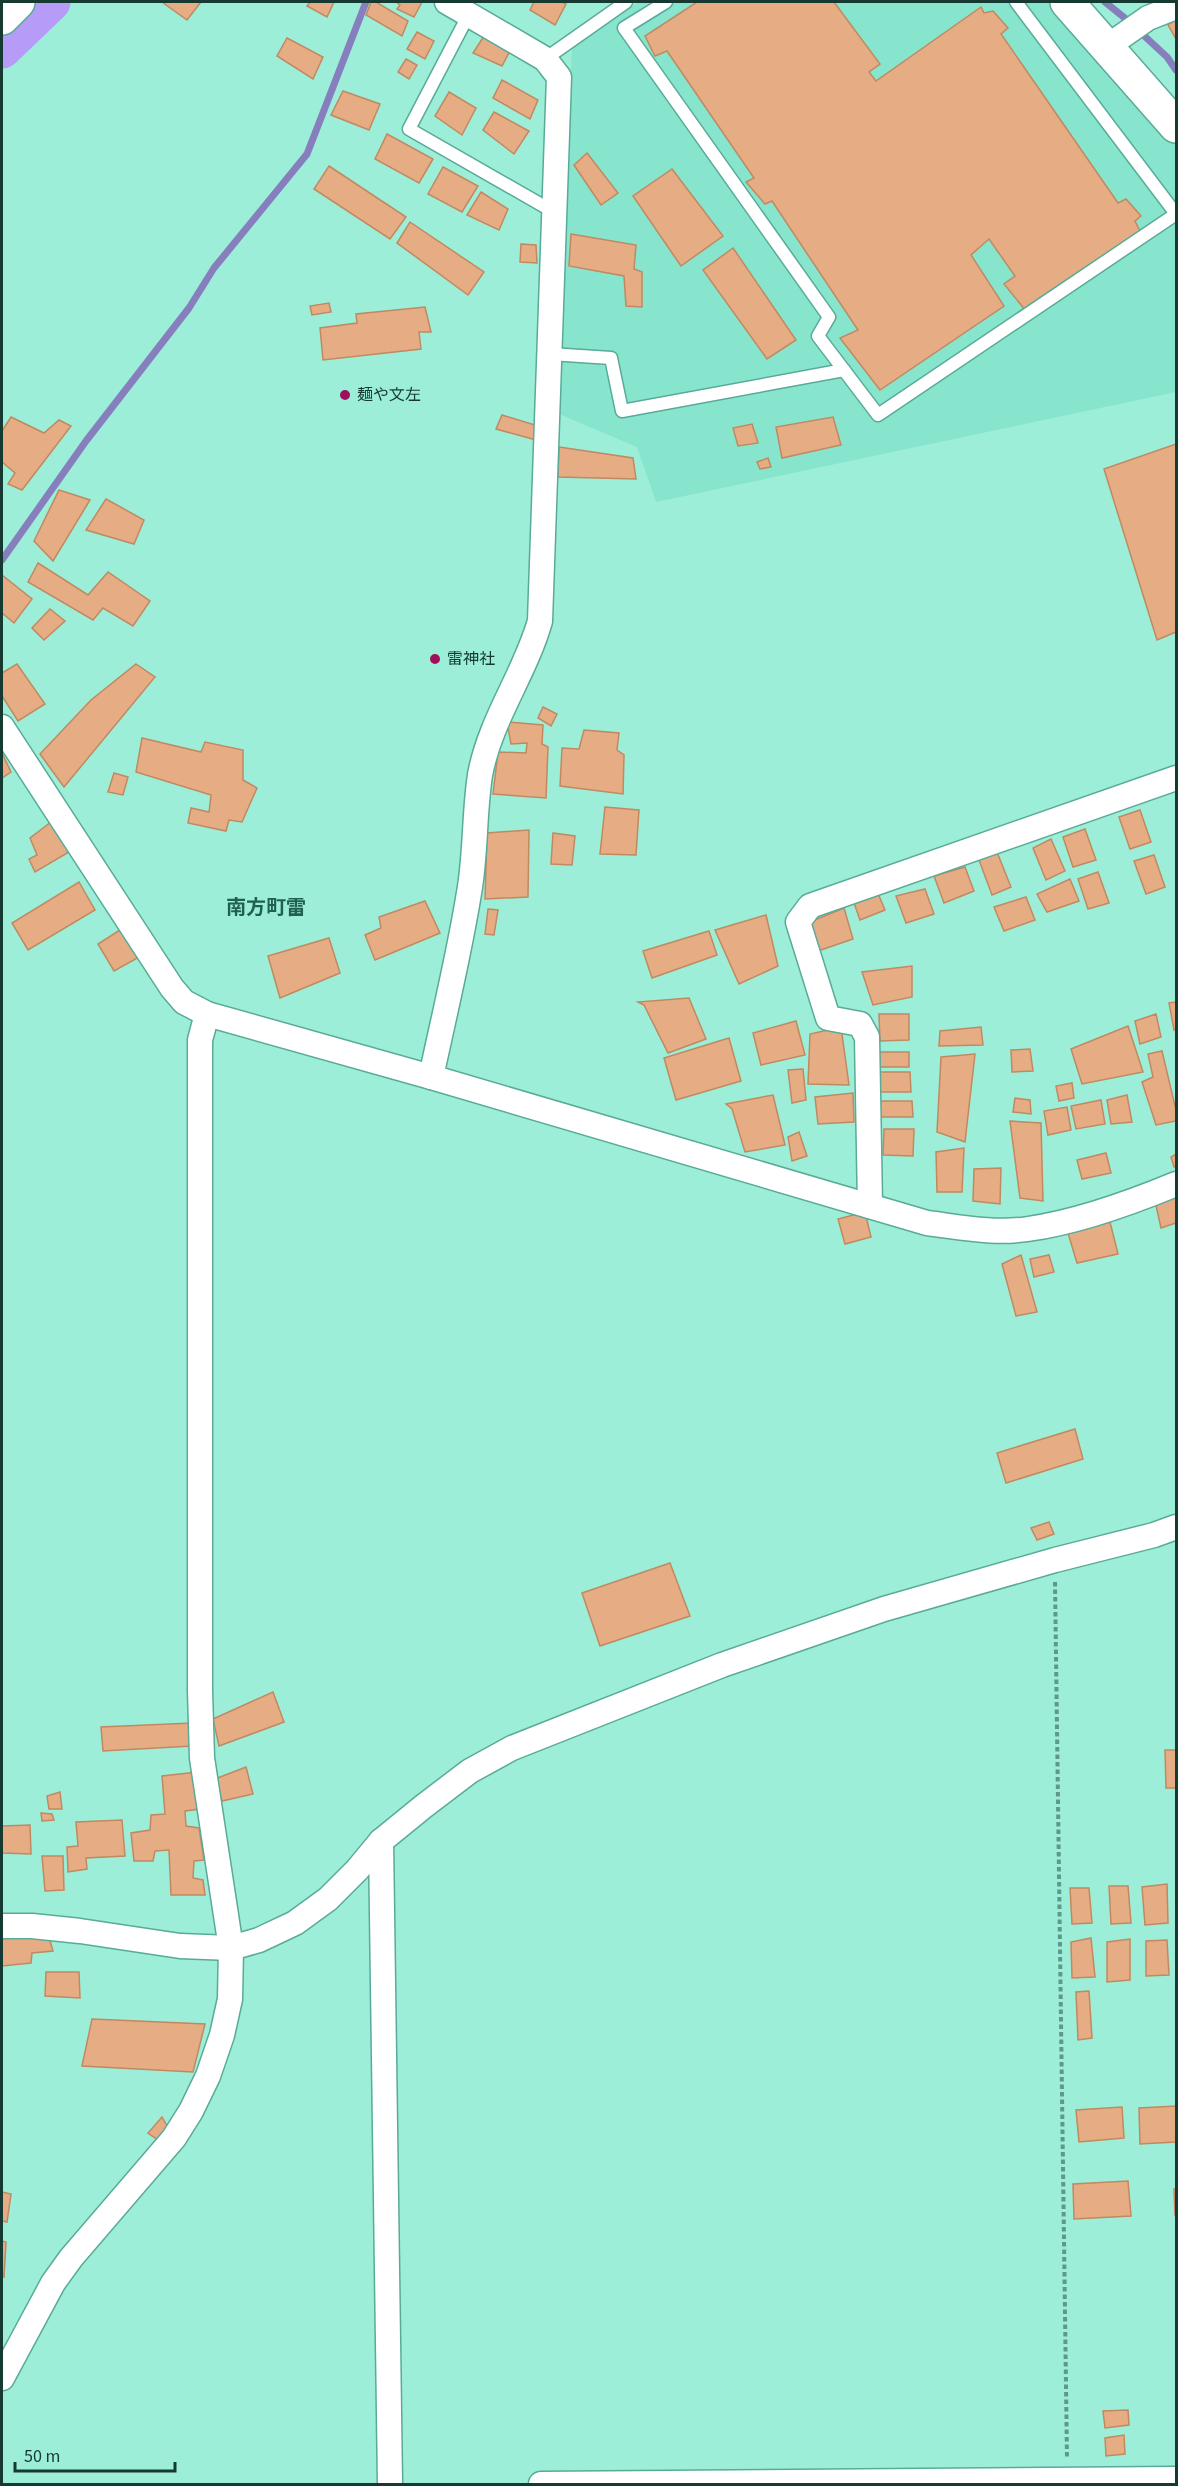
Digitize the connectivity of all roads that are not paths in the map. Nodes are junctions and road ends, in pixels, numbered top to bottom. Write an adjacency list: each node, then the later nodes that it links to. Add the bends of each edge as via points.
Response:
1 (18, 2): 9 (street)
2 (447, 2): 8 (street)
3 (626, 2): 11 (lane)
4 (666, 2): 15 (lane, via 624,28 829,317 818,336)
5 (1016, 2): 15 (lane, via 1176,214 878,415)
6 (1067, 2): 10 (street)
7 (1176, 8): 10 (street, via 1148,18)
8 (469, 14): 11 (street); 13 (lane, via 409,129)
9 (2, 18)
10 (1126, 33): 12 (street)
11 (545, 59): 13 (street, via 559,77)
12 (1176, 126)
13 (554, 212): 14 (street)
14 (550, 354): 15 (lane, via 610,358 622,411); 19 (street, via 540,621 494,729 481,774 470,891)
15 (844, 370)
16 (2, 727): 18 (street, via 172,988 184,1002)
17 (1176, 778): 21 (street, via 810,906 798,922 828,1018 860,1024 867,1037)
18 (207, 1014): 19 (street); 25 (street, via 200,1040 200,1691 202,1758)
19 (431, 1077): 21 (street)
20 (1176, 1184): 21 (street, via 1119,1207 1027,1230 980,1230 927,1223)
21 (870, 1206)
22 (1176, 1527): 23 (street, via 884,1609 722,1665 512,1748 470,1771)
23 (381, 1841): 25 (street, via 327,1899 295,1923); 28 (street)
24 (2, 1926): 25 (street)
25 (231, 1948): 26 (street, via 230,1999 222,2035 191,2111 174,2138 52,2283)
26 (2, 2378)
27 (1176, 2479): 29 (street)
28 (390, 2484)
29 (541, 2484)

